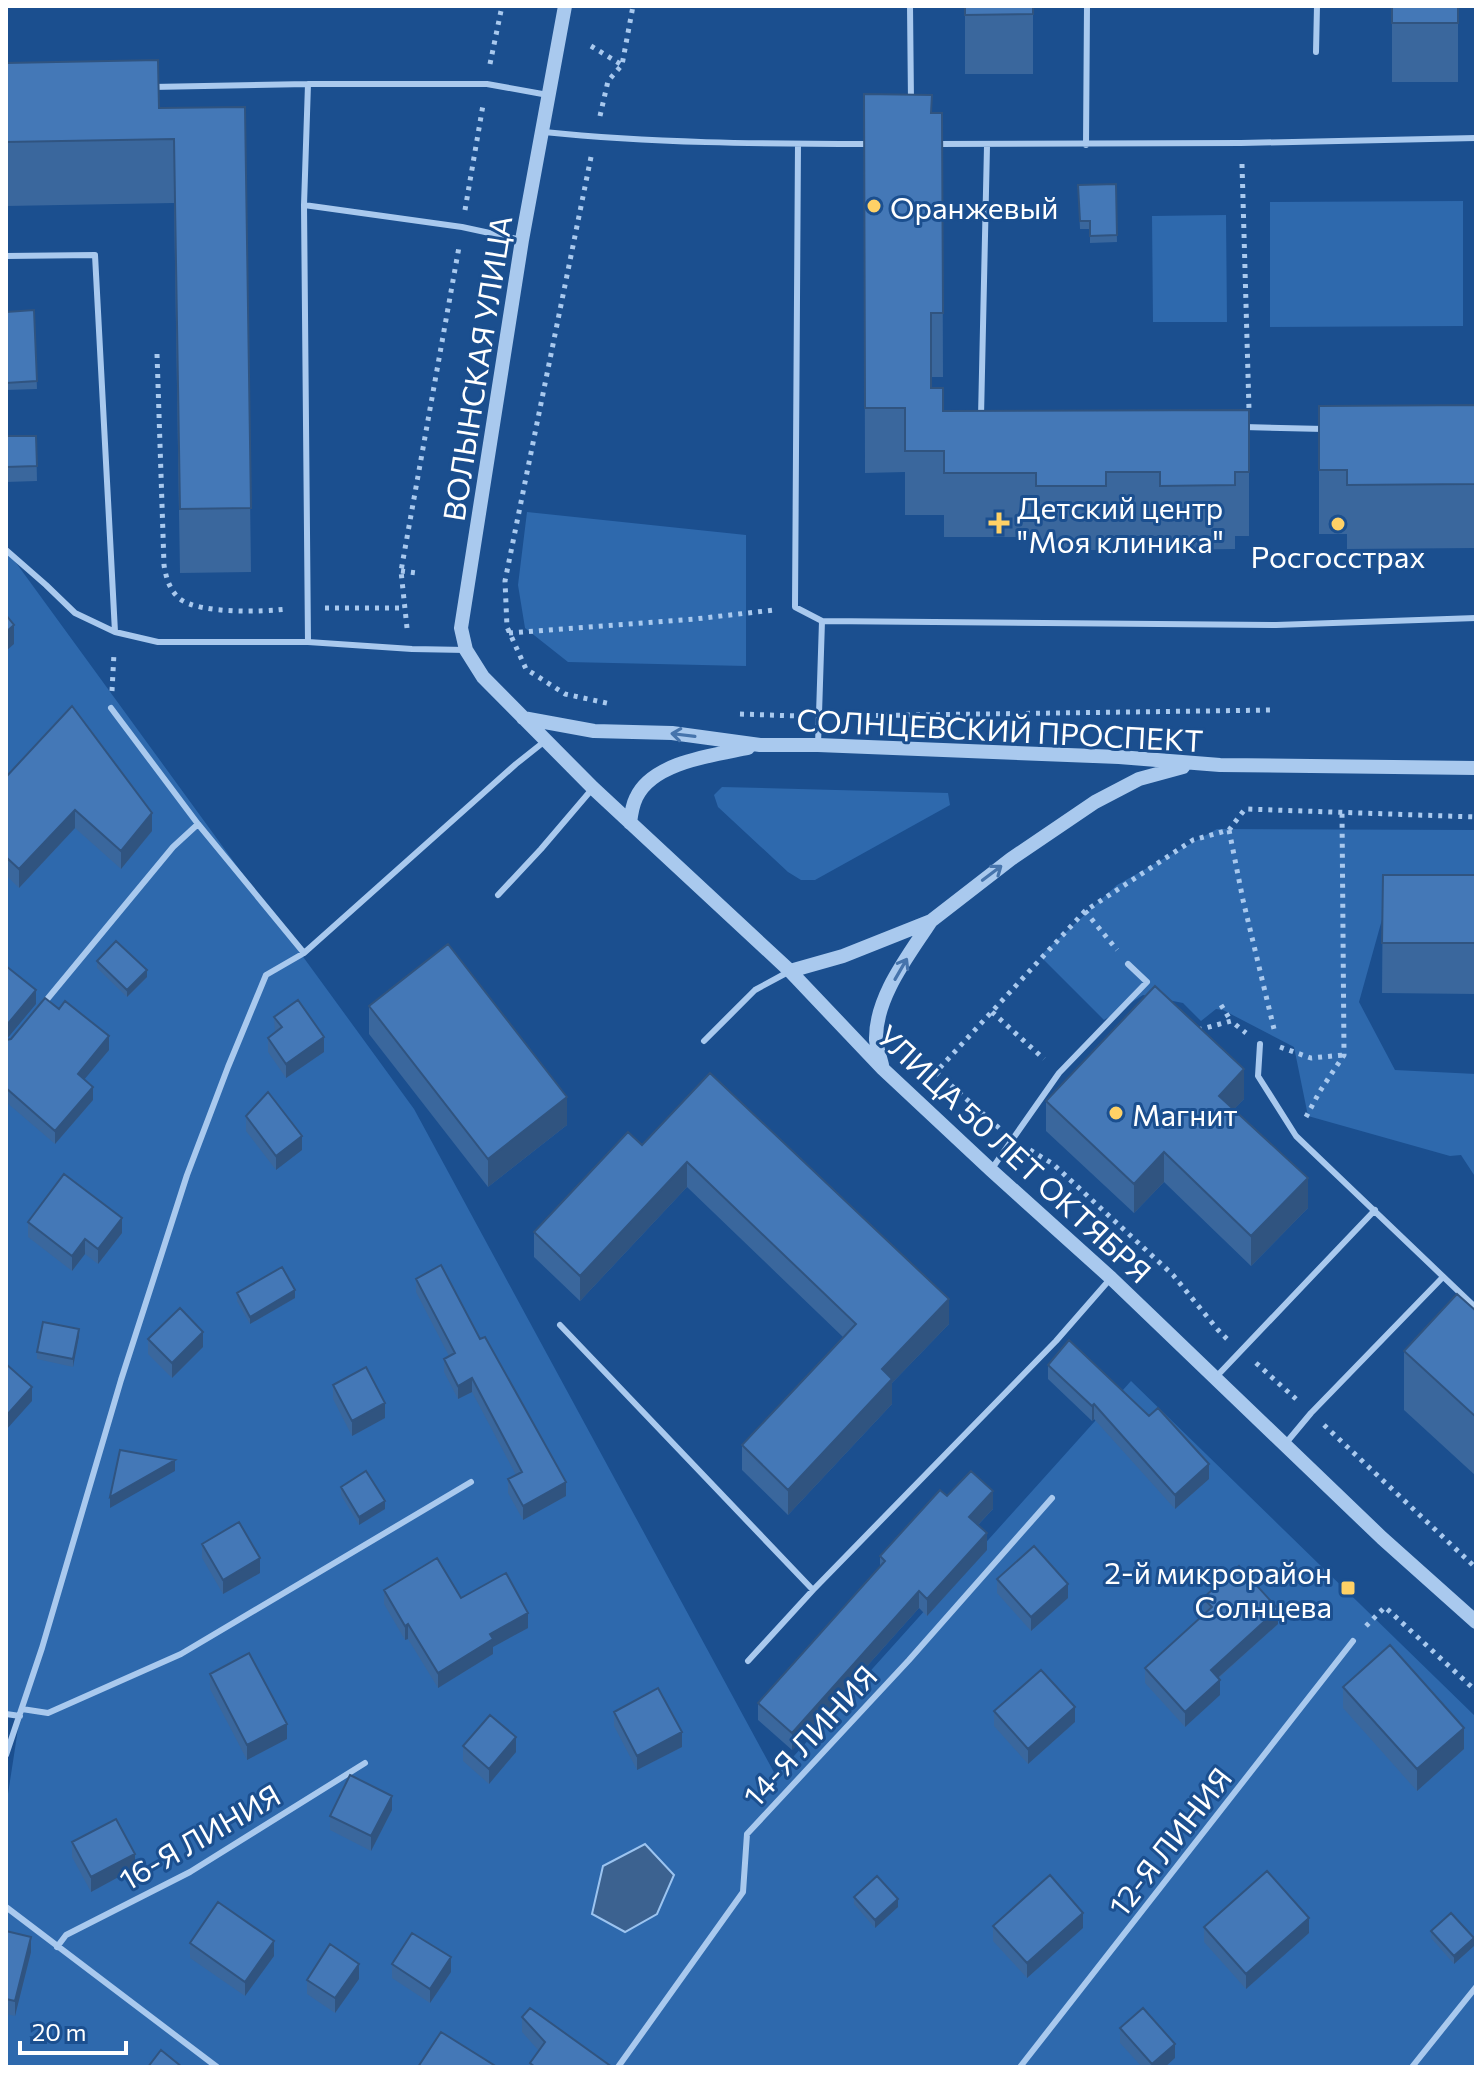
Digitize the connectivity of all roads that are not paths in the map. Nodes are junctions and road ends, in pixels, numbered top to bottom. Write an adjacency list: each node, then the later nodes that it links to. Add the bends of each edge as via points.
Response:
1 (565, 6): 8 (street, ВОЛЫНСКАЯ УЛИЦА)
2 (910, 6): 9 (lane)
3 (1087, 6): 15 (lane)
4 (1317, 6): 5 (lane)
5 (1316, 52)
6 (308, 84): 7 (lane); 8 (lane, via 487,84); 17 (lane)
7 (149, 87)
8 (548, 95): 10 (street, ВОЛЫНСКАЯ УЛИЦА)
9 (911, 113)
10 (541, 132): 12 (lane); 18 (street, ВОЛЫНСКАЯ УЛИЦА)
11 (1476, 138): 15 (lane)
12 (798, 144): 13 (lane); 25 (lane, via 795,607)
13 (883, 144)
14 (927, 144): 16 (lane)
15 (1086, 145): 16 (lane)
16 (987, 146): 20 (lane)
17 (304, 205): 18 (lane); 27 (lane)
18 (522, 240): 28 (street, ВОЛЫНСКАЯ УЛИЦА, via 461,628)
19 (6, 256): 26 (lane, via 95,255)
20 (981, 421)
21 (1234, 426): 22 (lane)
22 (1336, 429)
23 (6, 550): 26 (lane, via 75,613)
24 (1476, 618): 25 (lane, via 1276,625)
25 (822, 621): 33 (lane)
26 (115, 632): 27 (lane, via 158,642)
27 (308, 642): 28 (lane)
28 (466, 650): 30 (street, via 483,677)
29 (111, 708): 38 (lane)
30 (523, 718): 31 (street, УЛИЦА 50 ЛЕТ ОКТЯБРЯ); 32 (street, СОЛНЦЕВСКИЙ ПРОСПЕКТ, one-way to 30, via 672,733 594,731)
31 (545, 741): 36 (street, УЛИЦА 50 ЛЕТ ОКТЯБРЯ); 41 (lane)
32 (760, 745): 33 (street, СОЛНЦЕВСКИЙ ПРОСПЕКТ); 37 (street, via 688,761 652,778 636,797)
33 (818, 745): 34 (street, СОЛНЦЕВСКИЙ ПРОСПЕКТ)
34 (1220, 765): 35 (street, СОЛНЦЕВСКИЙ ПРОСПЕКТ); 40 (street, one-way to 34, via 1095,802 1139,779 1181,767)
35 (1476, 768)
36 (593, 788): 37 (street, УЛИЦА 50 ЛЕТ ОКТЯБРЯ); 39 (lane)
37 (630, 823): 43 (street, УЛИЦА 50 ЛЕТ ОКТЯБРЯ)
38 (198, 824): 41 (lane); 44 (lane)
39 (498, 895)
40 (931, 921): 43 (street); 47 (street, one-way to 40, via 876,1042 879,1018 887,994)
41 (304, 953): 62 (lane, via 266,975 187,1175)
42 (1128, 964): 48 (lane, via 1147,982 1059,1073)
43 (790, 971): 45 (lane, via 755,990); 47 (street, УЛИЦА 50 ЛЕТ ОКТЯБРЯ)
44 (35, 1013)
45 (704, 1041)
46 (1260, 1044): 49 (lane, via 1258,1076 1296,1136)
47 (883, 1069): 48 (street, УЛИЦА 50 ЛЕТ ОКТЯБРЯ)
48 (991, 1170): 51 (street, УЛИЦА 50 ЛЕТ ОКТЯБРЯ)
49 (1375, 1210): 50 (lane); 54 (lane)
50 (1443, 1277): 52 (lane); 55 (lane)
51 (1111, 1278): 54 (street, УЛИЦА 50 ЛЕТ ОКТЯБРЯ); 58 (lane)
52 (1476, 1308)
53 (560, 1325): 58 (lane)
54 (1216, 1377): 55 (street, УЛИЦА 50 ЛЕТ ОКТЯБРЯ)
55 (1285, 1443): 59 (street, УЛИЦА 50 ЛЕТ ОКТЯБРЯ)
56 (471, 1482): 62 (lane, via 181,1654 48,1713)
57 (1052, 1498): 70 (lane, 14-Я ЛИНИЯ, via 747,1834 743,1892)
58 (813, 1590): 61 (lane)
59 (1476, 1622)
60 (1353, 1641): 71 (lane, 12-Я ЛИНИЯ)
61 (748, 1661)
62 (21, 1712): 63 (lane); 64 (lane)
63 (6, 1714)
64 (6, 1755)
65 (365, 1763): 67 (lane, 16-Я ЛИНИЯ, via 190,1872 66,1935)
66 (6, 1907): 67 (lane)
67 (57, 1947): 69 (lane)
68 (1476, 1987): 72 (lane)
69 (217, 2067)
70 (618, 2067)
71 (1020, 2067)
72 (1412, 2067)

